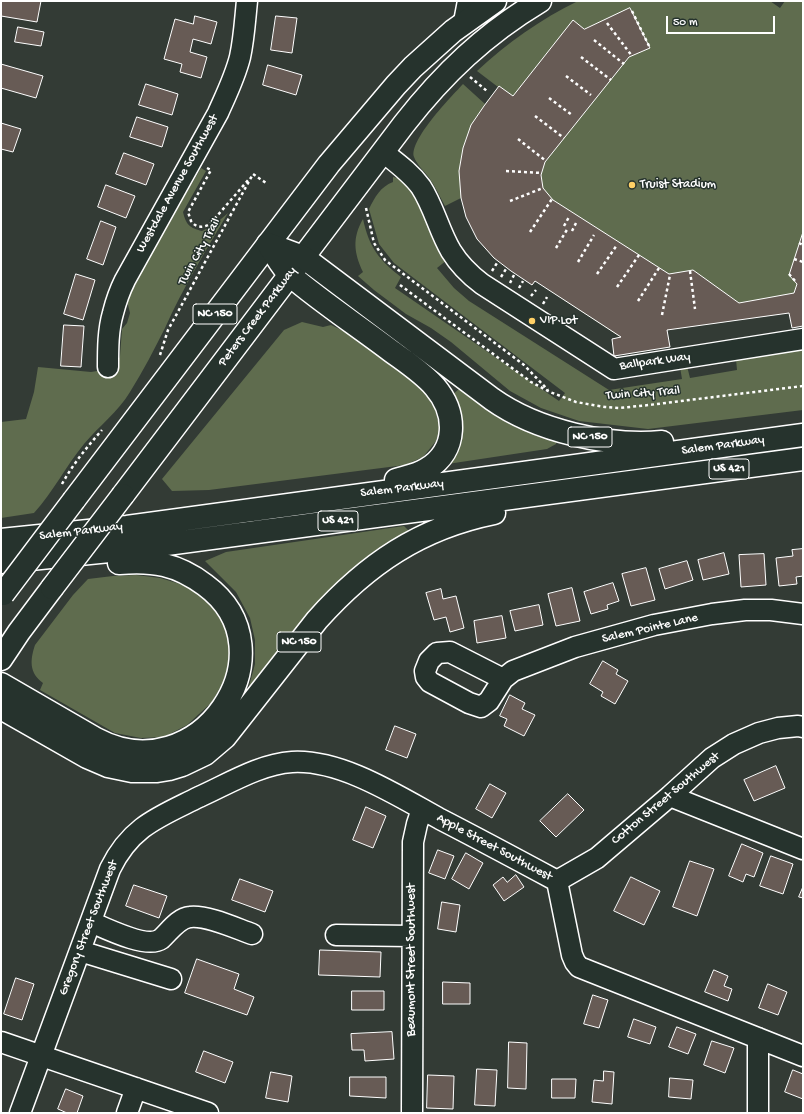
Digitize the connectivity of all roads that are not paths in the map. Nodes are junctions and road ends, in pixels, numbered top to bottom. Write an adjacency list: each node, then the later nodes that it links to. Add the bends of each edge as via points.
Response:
1 (248, 1): 11 (street, Westdale Avenue Southwest, via 240,57 230,86 218,113 118,296 112,313)
2 (468, 1): 5 (street)
3 (495, 1): 5 (main road)
4 (540, 1): 6 (main road, Peters Creek Parkway, via 491,34 452,69 419,105)
5 (464, 22): 7 (main road, via 432,48 396,85 329,164)
6 (383, 152): 8 (main road, Peters Creek Parkway); 10 (street, Ballpark Way, via 414,178 428,199 450,250 470,275 614,369)
7 (268, 244): 8 (main road, NC 150); 9 (main road); 20 (main road, NC 150, bridge)
8 (304, 257): 9 (main road, Peters Creek Parkway); 13 (main road, NC 150, via 492,399 527,418 576,434 618,442 654,442 730,434)
9 (290, 275): 16 (main road, via 426,378 442,396 451,416 451,435 448,444 444,453 429,468); 22 (main road, Peters Creek Parkway, bridge)
10 (803, 339)
11 (108, 366)
12 (803, 435): 13 (main road, Salem Parkway / US 421)
13 (753, 442): 16 (main road, Salem Parkway / US 421)
14 (803, 459): 15 (main road, Salem Parkway / US 421)
15 (619, 484): 18 (main road, Salem Parkway / US 421); 25 (main road, NC 150, via 602,496 502,511 454,523 423,536 386,558 334,602 225,737 205,754 182,765 144,772 108,766 87,757)
16 (343, 497): 17 (main road, Salem Parkway / US 421)
17 (1, 540)
18 (57, 557): 19 (main road, Salem Parkway / US 421); 24 (main road, via 80,566 156,562 181,571 210,588 226,606 239,639 240,662 235,684 225,705 210,723 189,740 165,749 134,752 105,744)
19 (1, 562)
20 (2, 595)
21 (803, 614): 23 (street, Salem Pointe Lane, via 745,610 654,625 575,647 513,672)
22 (1, 659)
23 (503, 679)
24 (1, 684)
25 (1, 708)
26 (803, 727): 28 (street, Cotton Street Southwest, via 778,728 734,744 712,758)
27 (214, 790): 29 (street, Apple Street Southwest, via 267,766 302,761 350,773); 32 (street, Gregory Street Southwest, via 156,818 134,833 116,856)
28 (670, 796): 30 (street); 31 (street, Cotton Street Southwest, via 597,858)
29 (422, 809): 31 (street, Apple Street Southwest); 35 (street, Beaumont Street Southwest, via 413,842)
30 (803, 849)
31 (557, 881): 38 (street, Apple Street Southwest, via 572,955 580,967)
32 (91, 922): 33 (street, via 125,936 149,942 160,940 173,926 188,917 202,917); 36 (street, Gregory Street Southwest)
33 (252, 934)
34 (336, 935): 35 (street)
35 (412, 936): 46 (street, Beaumont Street Southwest)
36 (80, 951): 37 (street); 40 (street, Gregory Street Southwest)
37 (171, 979)
38 (758, 1038): 41 (street, Apple Street Southwest); 47 (street)
39 (1, 1042): 40 (street)
40 (42, 1056): 42 (street); 43 (street, Gregory Street Southwest)
41 (803, 1056)
42 (136, 1088): 44 (street); 45 (street)
43 (20, 1113)
44 (126, 1113)
45 (208, 1113)
46 (412, 1113)
47 (758, 1113)

